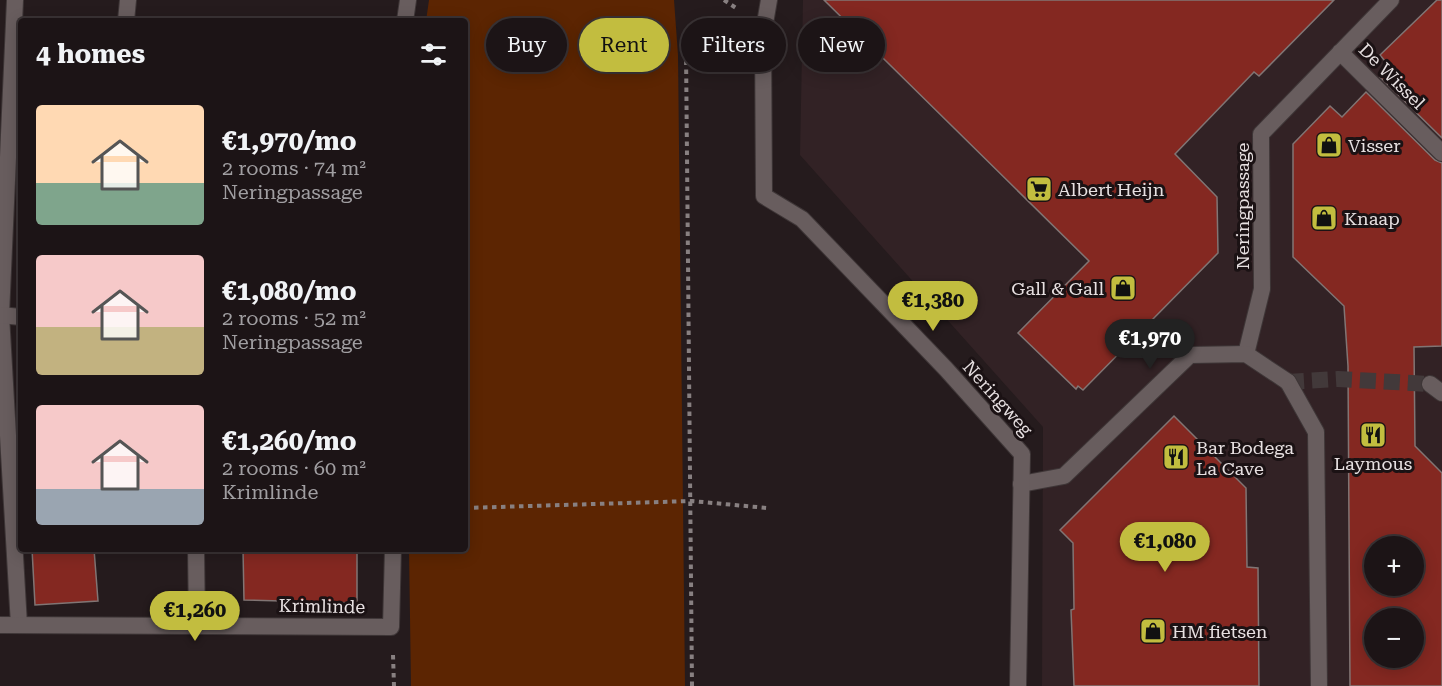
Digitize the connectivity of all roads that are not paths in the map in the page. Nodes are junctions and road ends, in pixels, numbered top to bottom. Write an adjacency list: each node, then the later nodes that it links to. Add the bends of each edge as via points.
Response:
1 (15, 0): 10 (street)
2 (128, 0): 6 (street)
3 (408, 0): 7 (street)
4 (769, 0): 13 (street, Neringweg, via 763,35 764,196 802,219 973,399 1022,454)
5 (1391, 0): 8 (street, Neringpassage)
6 (126, 18)
7 (405, 18)
8 (1340, 52): 9 (street, De Wissel); 12 (street, Neringpassage, via 1261,134 1262,289)
9 (1442, 153)
10 (0, 315): 11 (street); 17 (street)
11 (18, 317)
12 (1246, 354): 13 (street, via 1190,355 1064,476); 20 (street, via 1288,382 1316,432)
13 (1021, 484): 19 (street, Neringweg)
14 (196, 552): 18 (street)
15 (393, 552): 18 (street, Krimlinde, via 391,627)
16 (0, 625): 17 (street, Krimlinde)
17 (19, 625): 18 (street, Krimlinde)
18 (197, 625)
19 (1018, 686)
20 (1319, 686)

